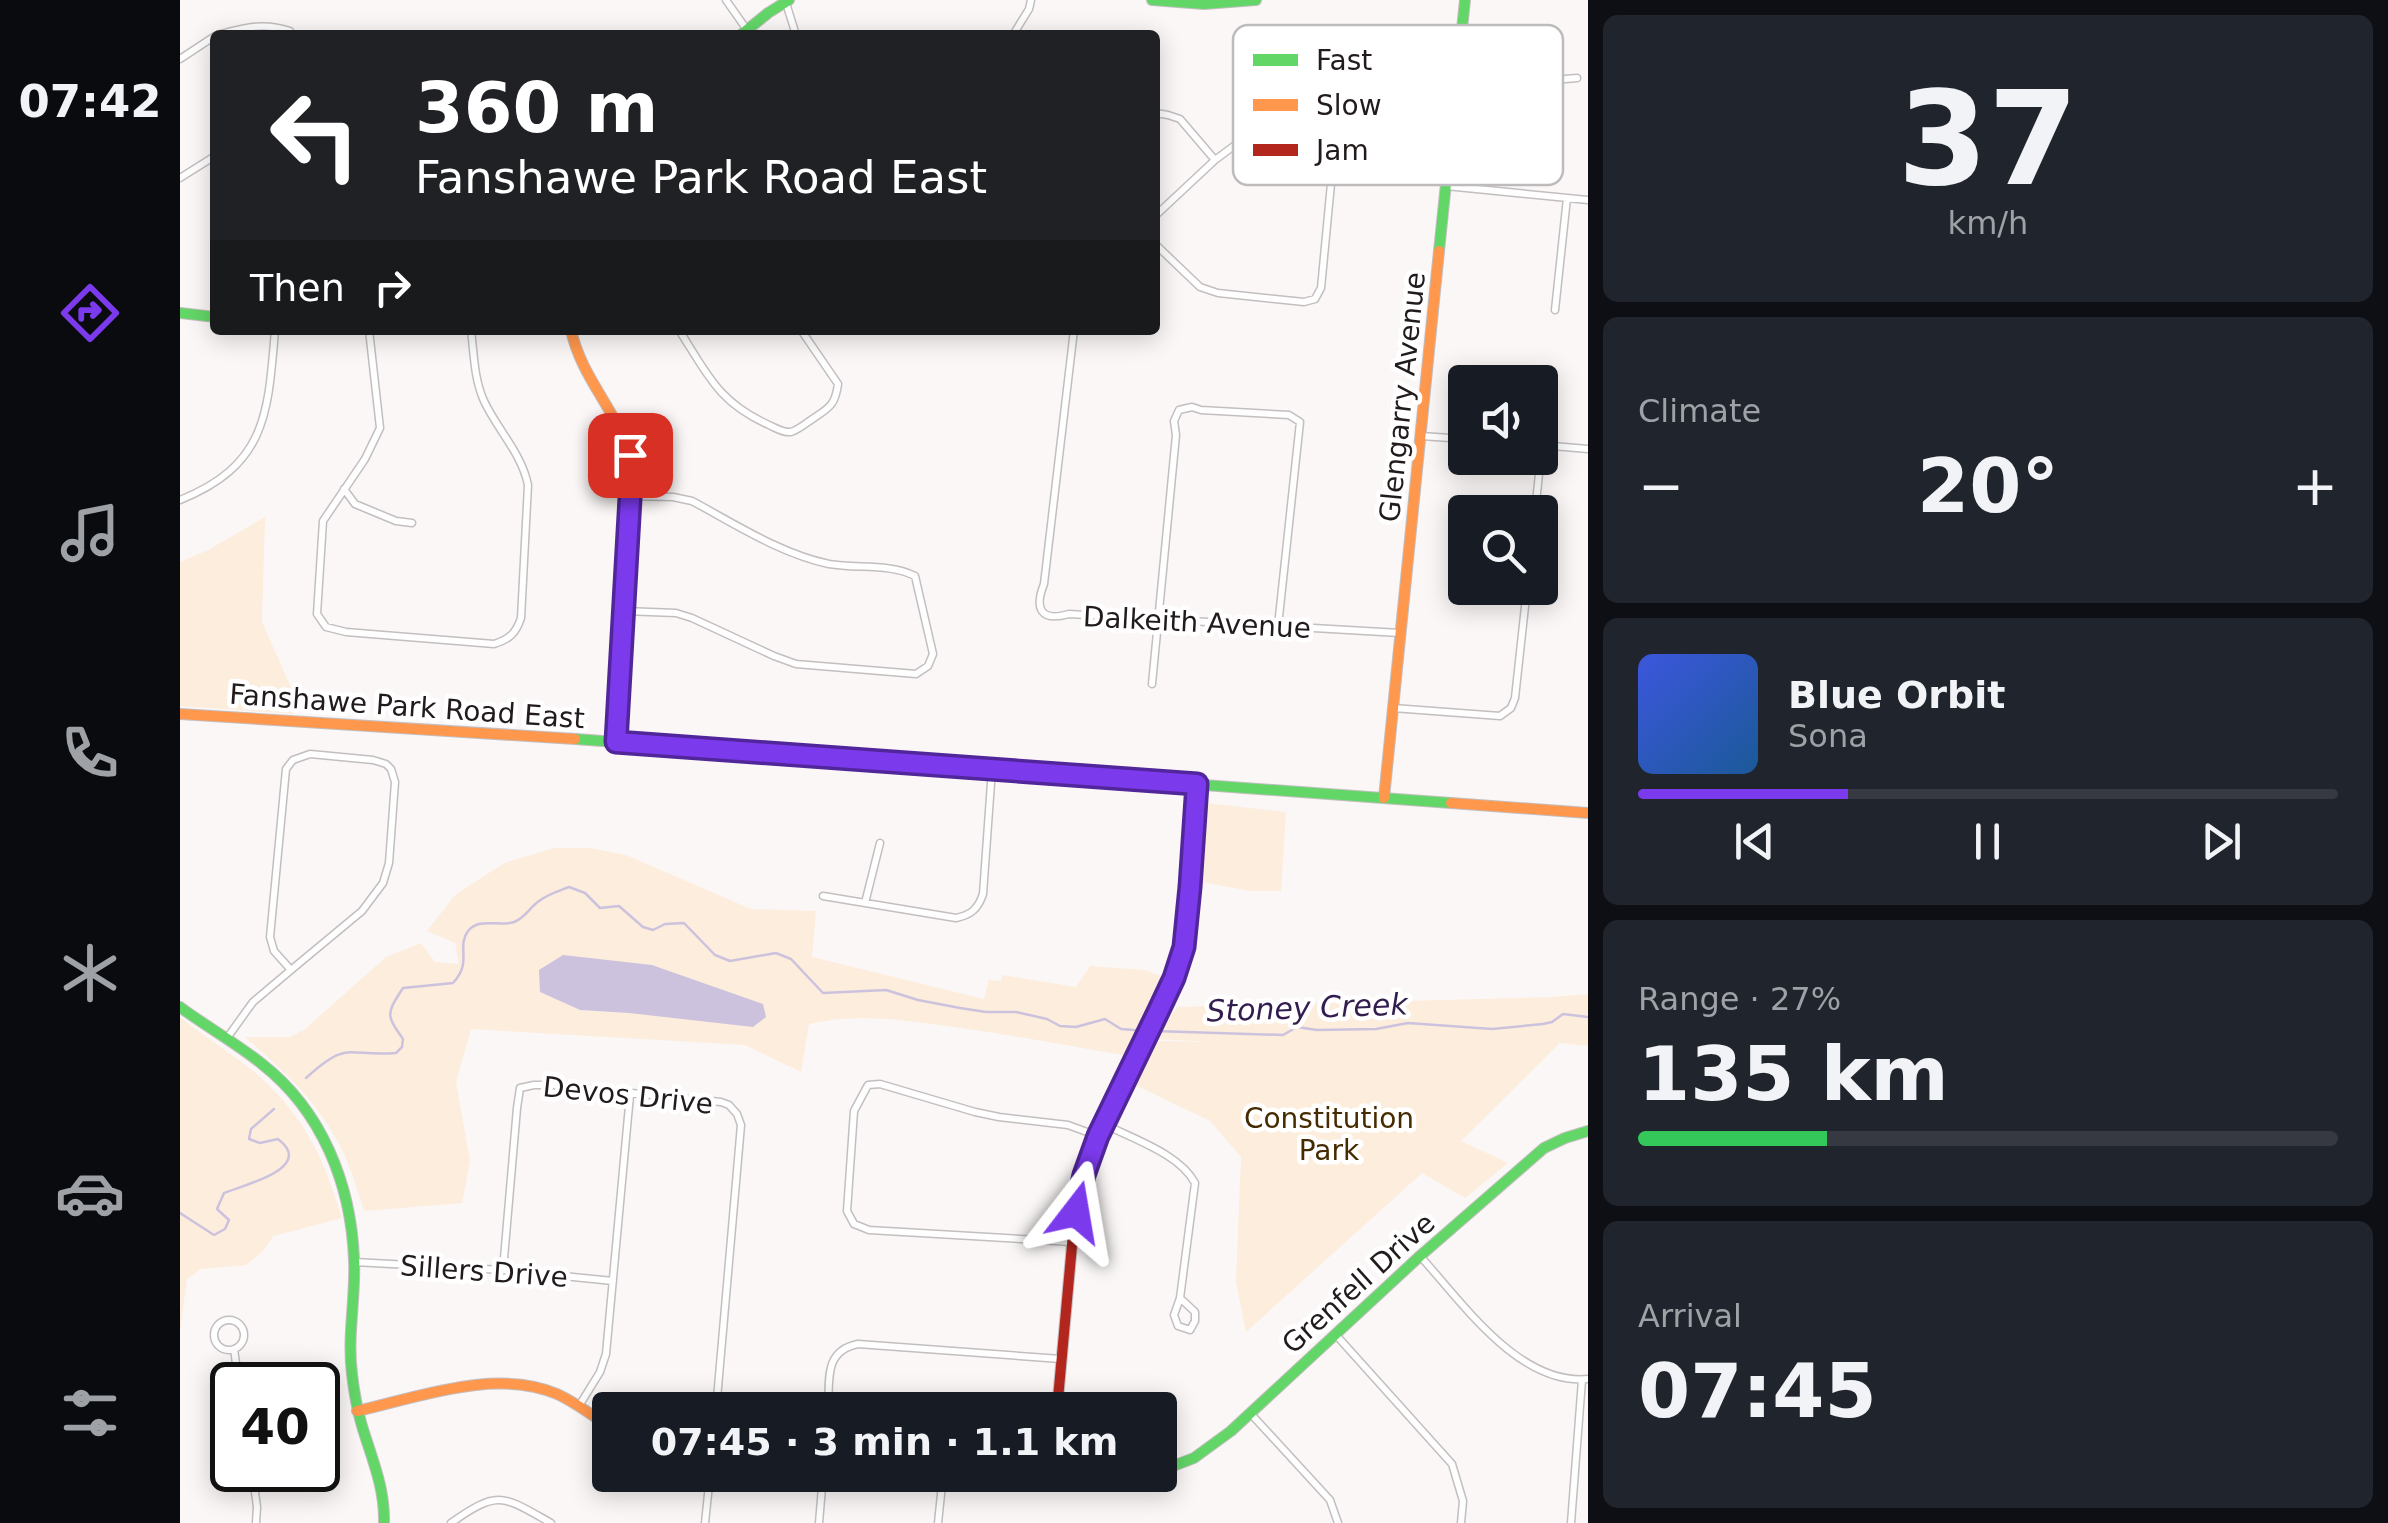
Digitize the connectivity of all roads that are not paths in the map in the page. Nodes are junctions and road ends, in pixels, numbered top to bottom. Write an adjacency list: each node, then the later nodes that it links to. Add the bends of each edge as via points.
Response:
1 (726, 0): 11 (street)
2 (1031, 0): 14 (street)
3 (1152, 0): 7 (street)
4 (1256, 0): 7 (street)
5 (1464, 0): 8 (street, Glengarry Avenue)
6 (787, 1): 12 (street); 13 (street)
7 (1219, 3)
8 (1462, 25)
9 (238, 30): 10 (street)
10 (287, 30)
11 (743, 30)
12 (747, 30)
13 (795, 30)
14 (1016, 30)
15 (210, 40): 16 (street)
16 (180, 59)
17 (1577, 78): 18 (street)
18 (1563, 79)
19 (1160, 114): 22 (street, via 1180,119)
20 (1233, 146): 22 (street)
21 (210, 159): 23 (street)
22 (1214, 160): 28 (street)
23 (180, 178)
24 (1332, 185): 29 (street, via 1316,299 1218,293 1200,287)
25 (1446, 186): 26 (street); 40 (street, Glengarry Avenue)
26 (1567, 198): 27 (street); 30 (street)
27 (1588, 200)
28 (1160, 211)
29 (1160, 249)
30 (1555, 310)
31 (180, 313): 32 (street)
32 (210, 316)
33 (276, 335): 46 (street, via 270,396 252,447 222,478)
34 (370, 335): 44 (street, via 380,428)
35 (472, 335): 44 (street, via 484,402 526,471 516,631 494,644 326,627 317,614 321,536)
36 (572, 335): 45 (street, via 581,367 630,455)
37 (682, 335): 38 (street, via 730,403 785,432 836,400 838,384)
38 (804, 335)
39 (1073, 335): 50 (street, Dalkeith Avenue, via 1039,606 1054,618)
40 (1421, 436): 41 (street); 52 (street, Glengarry Avenue)
41 (1448, 438)
42 (1558, 446): 43 (street)
43 (1588, 448)
44 (344, 489): 47 (street, via 355,504)
45 (630, 496): 49 (street); 49 (street, via 692,501 795,554 915,576 933,654 916,674 796,664 676,613)
46 (180, 500)
47 (412, 523)
48 (1525, 605): 54 (street, via 1511,708 1500,716)
49 (623, 611): 56 (street)
50 (1158, 620): 51 (street, Dalkeith Avenue); 51 (street, via 1174,421 1192,406 1289,415 1300,422); 53 (street)
51 (1278, 626): 52 (street, Dalkeith Avenue)
52 (1400, 633): 54 (street, Glengarry Avenue)
53 (1152, 684)
54 (1393, 708): 59 (street, Glengarry Avenue)
55 (180, 714): 56 (street, Fanshawe Park Road East)
56 (616, 742): 57 (street, Fanshawe Park Road East)
57 (992, 770): 58 (street, Fanshawe Park Road East); 63 (street, via 979,906 956,918)
58 (1197, 784): 59 (street, Fanshawe Park Road East); 68 (street, via 1184,947)
59 (1384, 798): 60 (street, Fanshawe Park Road East)
60 (1588, 813)
61 (880, 844): 63 (street)
62 (823, 896): 63 (street)
63 (865, 903)
64 (291, 970): 64 (street, via 270,937 286,769 310,754 380,761 395,782 383,884 362,911); 66 (street, via 252,1002)
65 (180, 1007): 66 (street)
66 (227, 1040): 73 (street, via 274,1074 326,1139 349,1208)
67 (630, 1094): 74 (street, Devos Drive, via 520,1088); 75 (street); 82 (street, Devos Drive, via 720,1102 741,1125)
68 (1104, 1124): 70 (street); 76 (street, via 1179,1162 1196,1182)
69 (1588, 1131): 72 (street, Grenfell Drive, via 1544,1148)
70 (1098, 1136): 71 (street, via 1084,1175); 71 (street, via 1068,1124 975,1112 880,1084 868,1085 854,1111 847,1211 854,1224)
71 (1074, 1242): 79 (street)
72 (1420, 1256): 77 (street, Grenfell Drive); 81 (street, via 1512,1355 1532,1368)
73 (354, 1262): 74 (street, Sillers Drive); 86 (street, via 349,1349)
74 (503, 1270): 75 (street, Sillers Drive)
75 (614, 1281): 85 (street, via 606,1354)
76 (1180, 1298): 76 (street, via 1174,1314 1178,1326 1190,1330 1195,1312)
77 (1335, 1334): 87 (street, Grenfell Drive); 102 (street, via 1452,1464)
78 (234, 1349): 78 (street, via 215,1339 226,1320 244,1333); 80 (street)
79 (1062, 1359): 83 (street, via 858,1344 836,1353); 84 (street)
80 (236, 1362)
81 (1585, 1380): 103 (street)
82 (718, 1392)
83 (830, 1392)
84 (1059, 1392)
85 (579, 1406): 86 (street, via 512,1382); 88 (street)
86 (357, 1410): 95 (street, via 382,1492)
87 (1250, 1413): 89 (street, Grenfell Drive); 101 (street, via 1330,1500)
88 (592, 1415)
89 (1177, 1464)
90 (255, 1492): 94 (street)
91 (708, 1492): 98 (street)
92 (822, 1492): 99 (street)
93 (941, 1492): 100 (street)
94 (256, 1523)
95 (384, 1523)
96 (450, 1523): 97 (street, via 478,1504 501,1500)
97 (552, 1523)
98 (705, 1523)
99 (819, 1523)
100 (938, 1523)
101 (1338, 1523)
102 (1461, 1523)
103 (1570, 1523)

